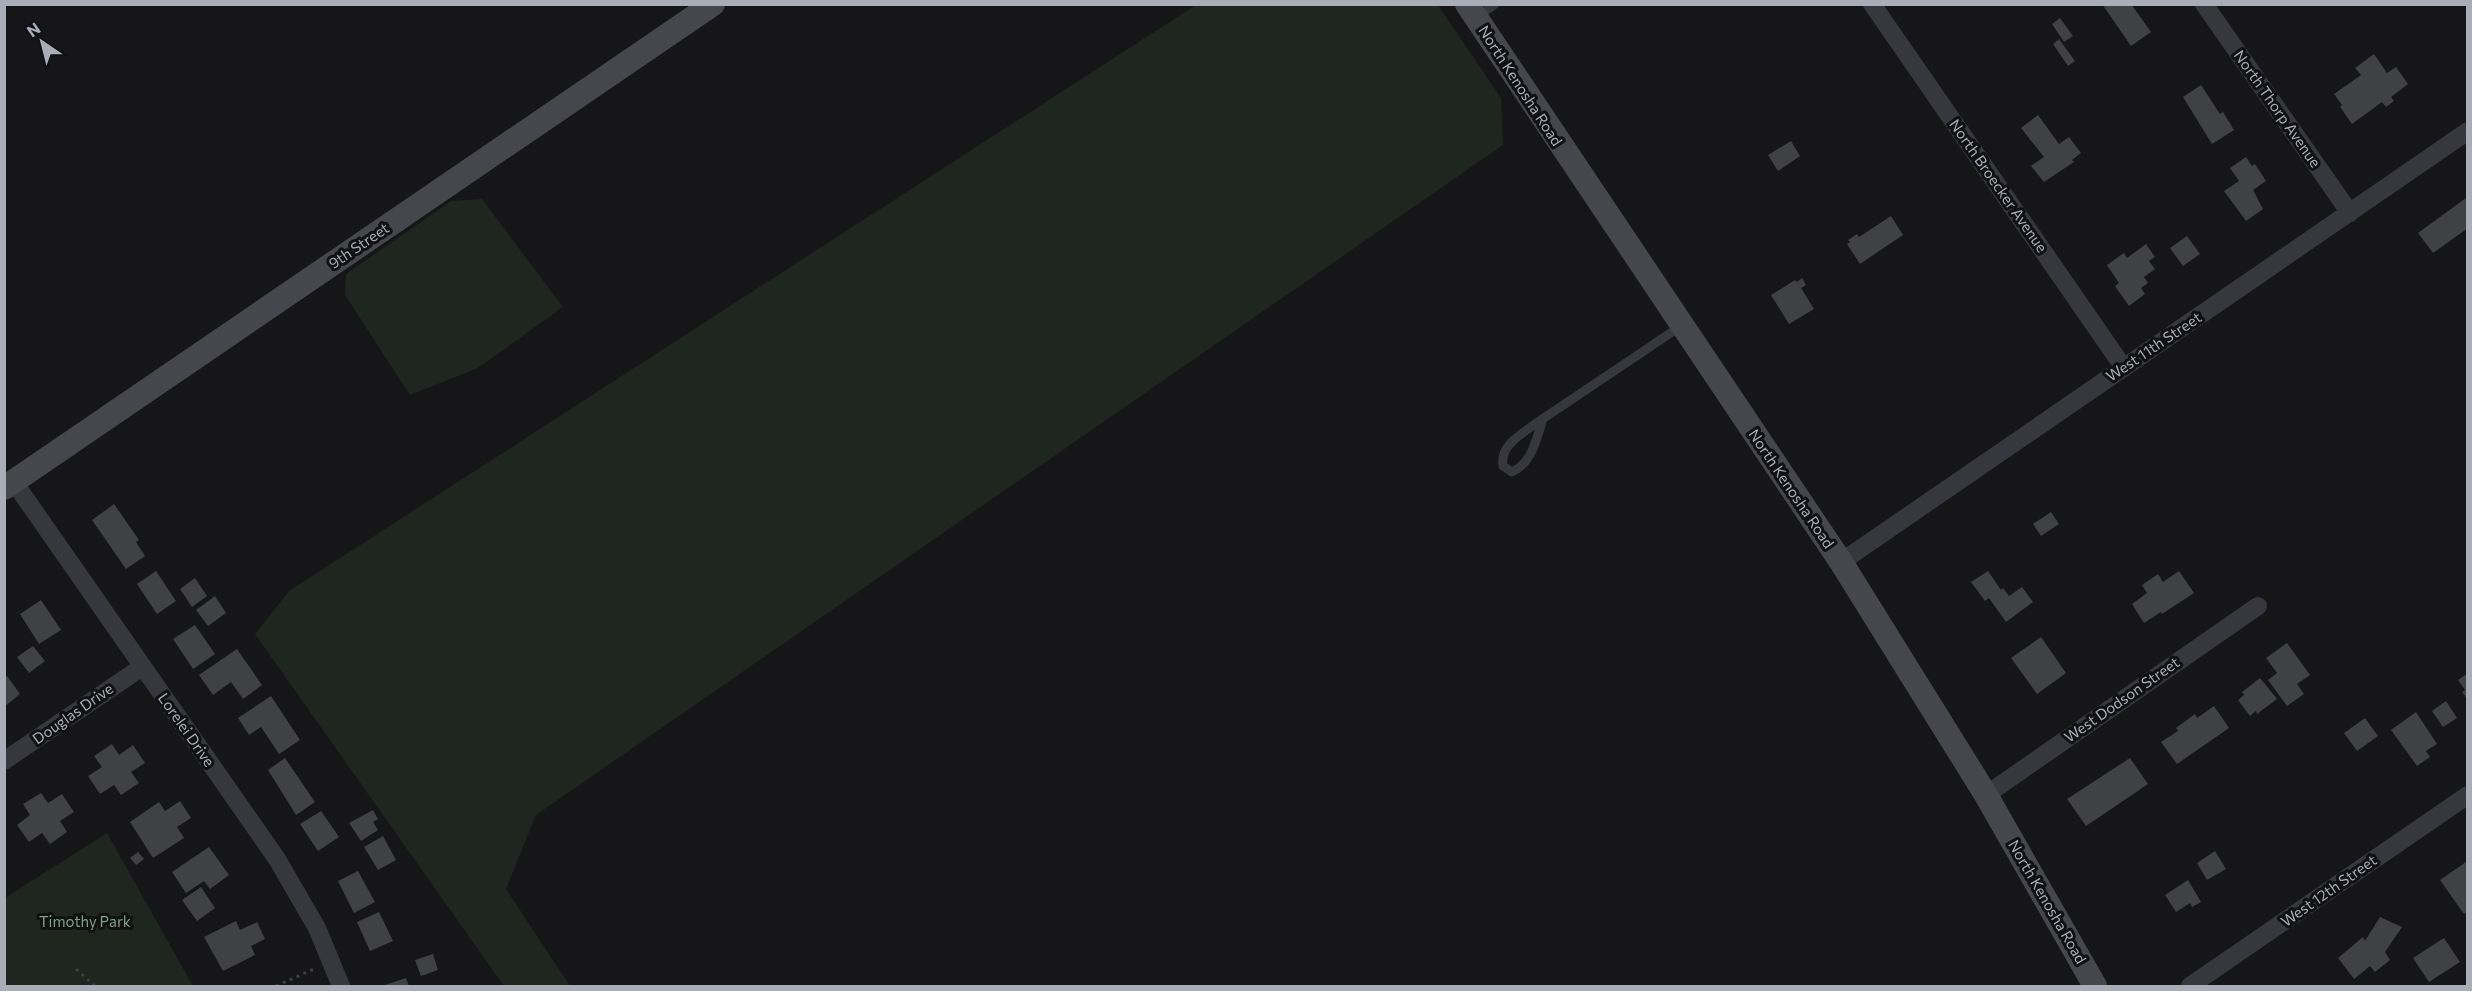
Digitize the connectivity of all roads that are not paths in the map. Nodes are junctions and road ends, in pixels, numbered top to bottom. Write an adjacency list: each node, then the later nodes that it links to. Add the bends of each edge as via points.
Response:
1 (713, 4): 10 (street, 9th Street)
2 (1872, 4): 8 (street, North Broecker Avenue)
3 (2204, 4): 6 (street, North Thorp Avenue)
4 (1479, 9): 7 (street, North Kenosha Road)
5 (2468, 131): 6 (street, West 11th Street)
6 (2350, 213): 8 (street, West 11th Street)
7 (1681, 326): 9 (lane); 11 (street, North Kenosha Road)
8 (2124, 368): 11 (street, West 11th Street)
9 (1543, 419): 9 (lane, via 1509,444 1502,457 1503,466 1512,472 1521,468 1531,456)
10 (9, 485): 13 (street, Lorelei Drive)
11 (1841, 562): 15 (street, North Kenosha Road)
12 (2259, 606): 15 (street, West Dodson Street)
13 (142, 667): 14 (street, Douglas Drive); 17 (street, Lorelei Drive, via 277,859 317,928)
14 (4, 761)
15 (1986, 795): 18 (street, North Kenosha Road)
16 (2468, 795): 19 (street, West 12th Street)
17 (341, 987)
18 (2095, 987)
19 (2190, 987)

